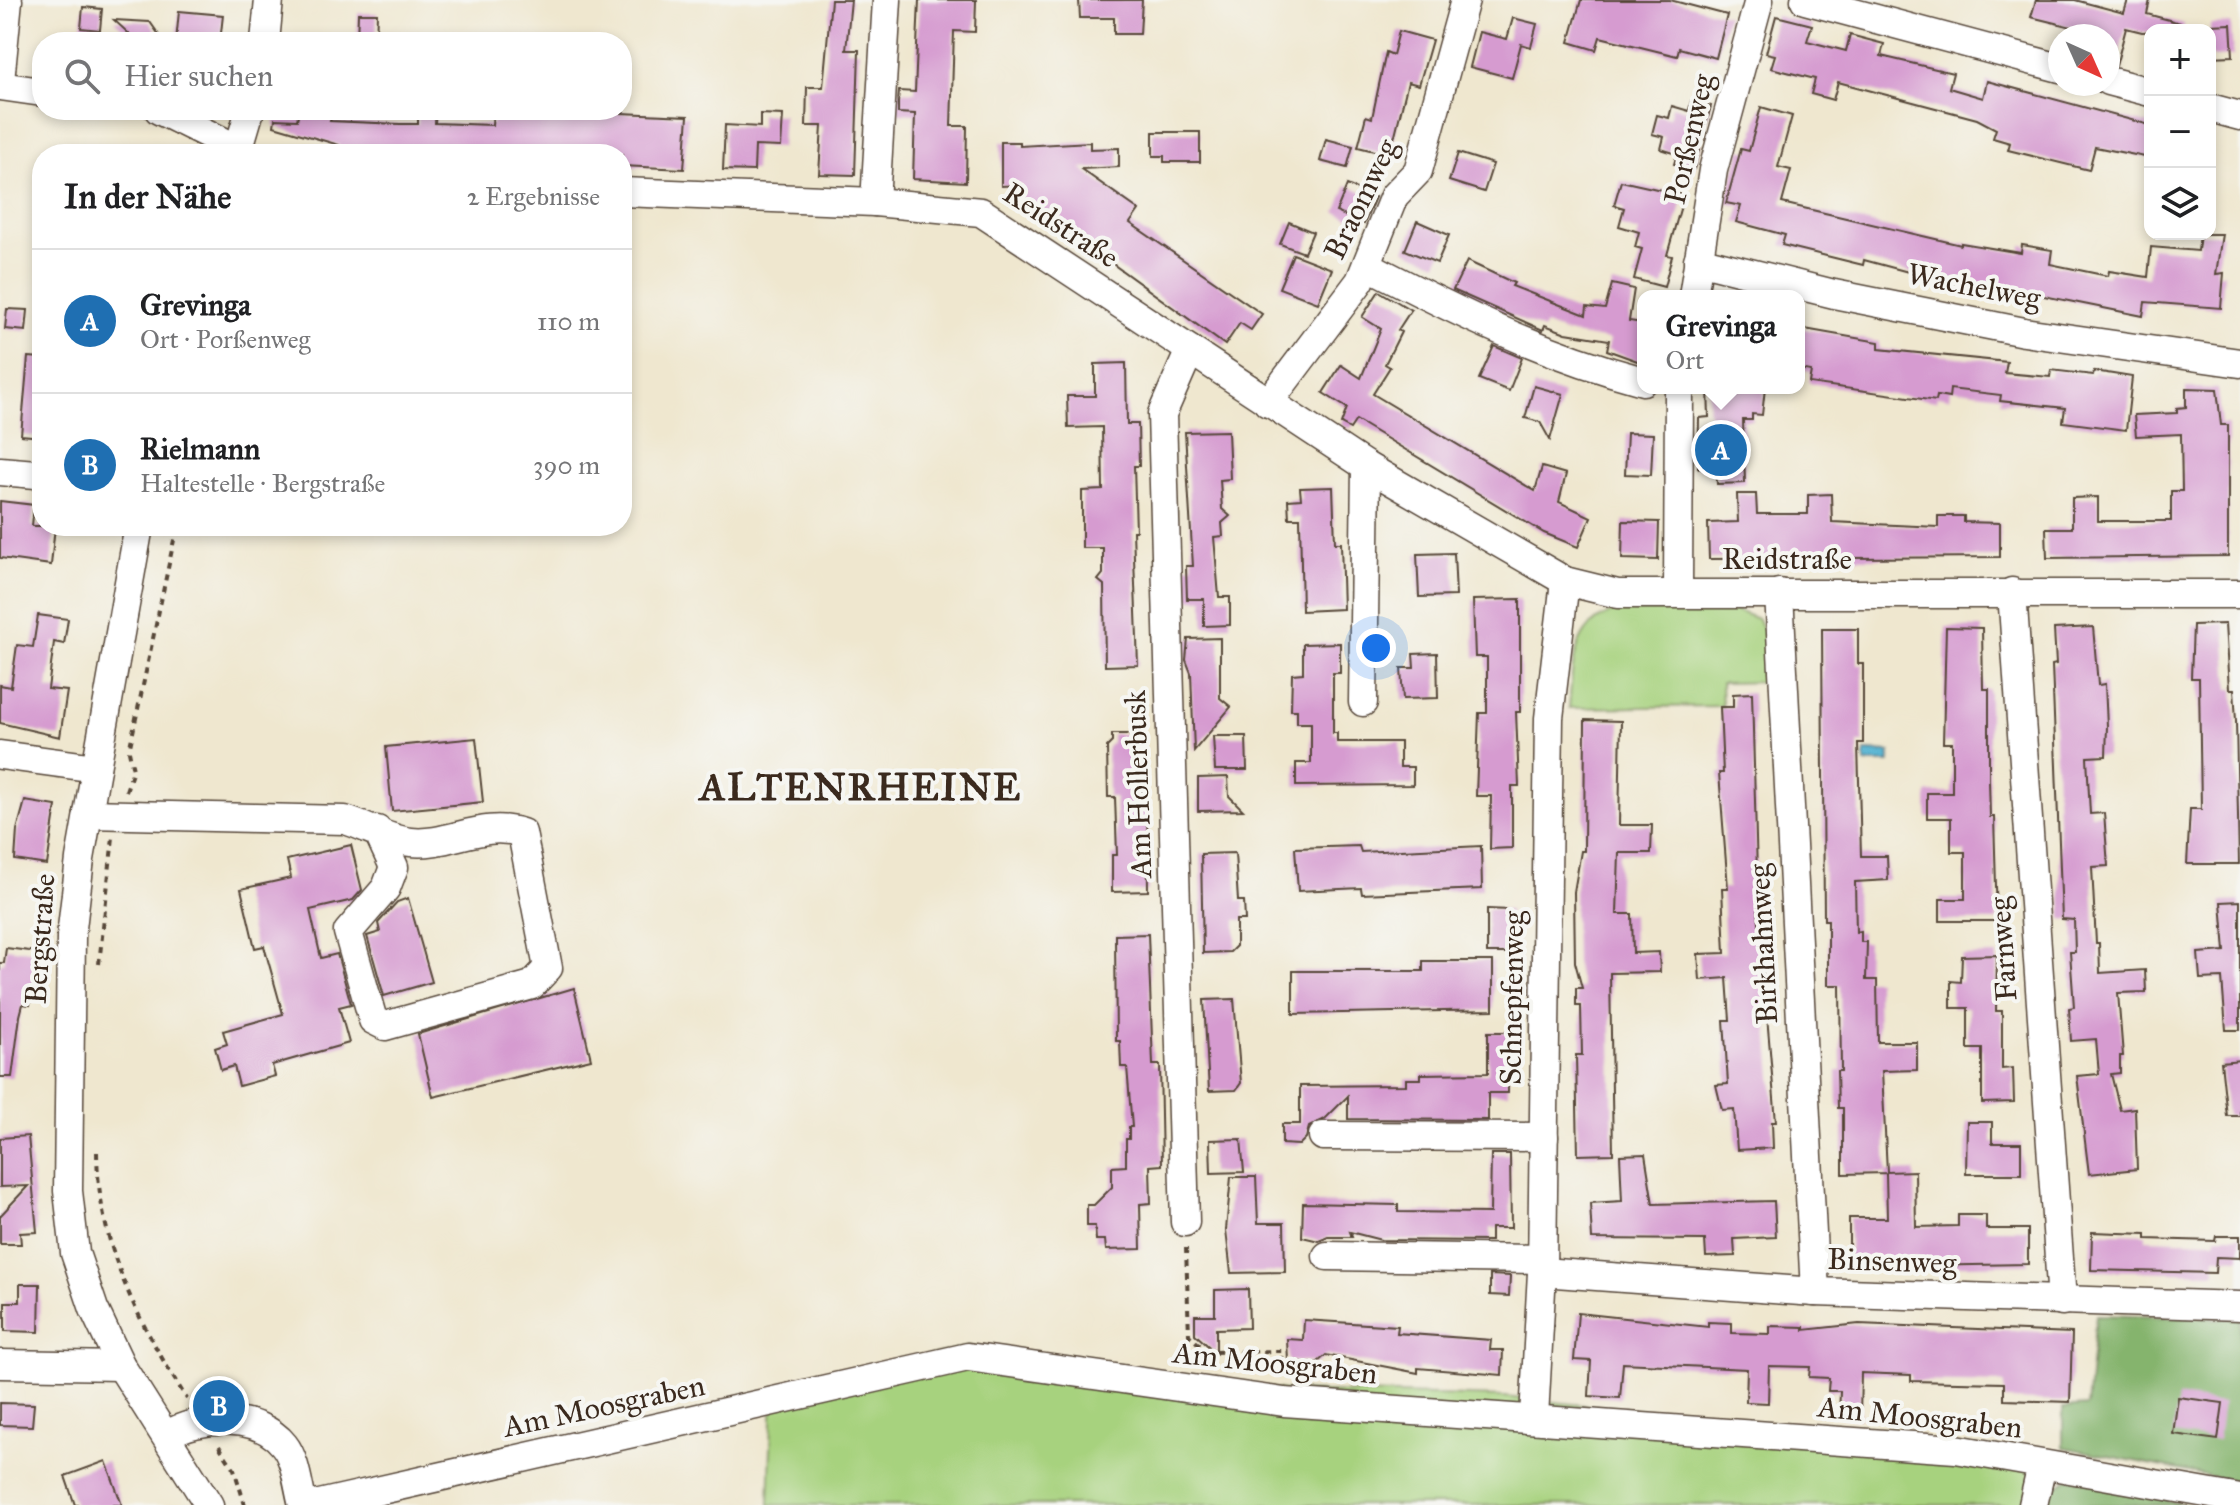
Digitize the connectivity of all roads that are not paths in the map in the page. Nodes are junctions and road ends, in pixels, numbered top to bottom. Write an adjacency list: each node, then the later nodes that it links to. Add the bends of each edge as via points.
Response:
1 (8, 0): 9 (street)
2 (269, 0): 7 (street)
3 (887, 0): 20 (street)
4 (1465, 0): 22 (street, Braomweg, via 1418,171 1394,196)
5 (1759, 0): 21 (street, Porßenweg, via 1713,170)
6 (1805, 0): 8 (street)
7 (266, 32)
8 (2048, 65)
9 (0, 83): 11 (street)
10 (2120, 84): 12 (street)
11 (32, 90)
12 (2144, 90)
13 (2216, 110): 14 (street)
14 (2240, 116)
15 (178, 120): 17 (street)
16 (248, 120): 18 (street)
17 (224, 144)
18 (243, 144)
19 (632, 192): 20 (street, Reidstraße)
20 (875, 202): 24 (street, Reidstraße, via 981,212)
21 (1698, 260): 23 (street, Porßenweg); 25 (street, Wachelweg, via 2024,332)
22 (1367, 265): 26 (street, via 1490,329); 28 (street, Braomweg)
23 (1694, 290)
24 (1190, 350): 28 (street, Reidstraße); 45 (street, Am Hollerbusk, via 1162,414)
25 (2240, 363)
26 (1637, 379)
27 (1675, 394): 35 (street)
28 (1268, 403): 29 (street, Reidstraße)
29 (1366, 466): 33 (street, Reidstraße); 38 (street)
30 (0, 471): 31 (street)
31 (32, 474)
32 (137, 536): 40 (street, Bergstraße)
33 (1565, 581): 35 (street, Reidstraße, via 1618,594); 44 (street, Schnepfenweg, via 1549,718)
34 (2012, 592): 36 (street, Reidstraße); 37 (street, Reidstraße); 49 (street, Farnweg)
35 (1678, 593): 36 (street, Reidstraße)
36 (1779, 593): 48 (street, Birkhahnweg)
37 (2240, 594)
38 (1363, 702)
39 (0, 755): 40 (street)
40 (96, 768): 41 (street, Bergstraße)
41 (88, 814): 42 (street, via 345,820); 52 (street, Bergstraße, via 71,937 68,1191 75,1253)
42 (377, 830): 42 (street, via 411,842 503,827 522,833 548,968 532,985 385,1026 373,1020 348,932 386,888 394,867)
43 (1323, 1136): 44 (street)
44 (1544, 1137): 47 (street, Schnepfenweg)
45 (1185, 1222)
46 (1327, 1256): 47 (street, Binsenweg)
47 (1542, 1265): 48 (street, Binsenweg); 53 (street, Schnepfenweg)
48 (1815, 1292): 49 (street, Binsenweg)
49 (2062, 1301): 50 (street, Binsenweg)
50 (2240, 1306)
51 (0, 1364): 52 (street)
52 (121, 1366): 54 (street, Bergstraße)
53 (1534, 1417): 55 (street, Am Moosgraben, via 1956,1449); 59 (street, Am Moosgraben, via 1284,1402 968,1357)
54 (167, 1435): 57 (street, Bergstraße); 58 (street, via 200,1420 219,1419 263,1430 284,1445)
55 (2042, 1465): 56 (street, Am Moosgraben); 60 (street)
56 (2240, 1499)
57 (209, 1505)
58 (303, 1505)
59 (315, 1505)
60 (2033, 1505)

